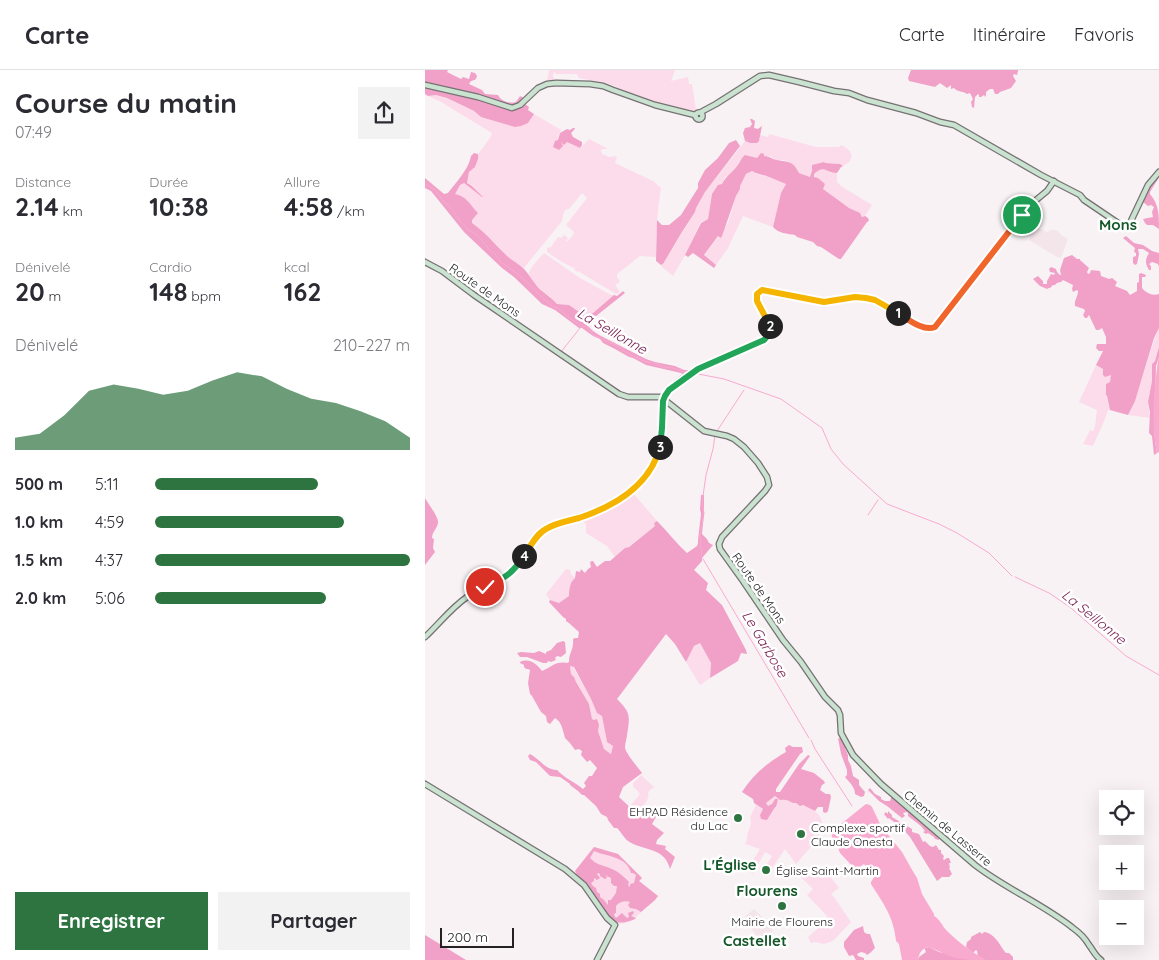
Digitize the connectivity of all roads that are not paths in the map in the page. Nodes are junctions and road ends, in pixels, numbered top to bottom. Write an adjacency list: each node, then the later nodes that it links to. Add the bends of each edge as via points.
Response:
1 (425, 85): 3 (street, via 513,108 547,84 590,84 700,119 703,113 754,78 769,75 846,92 954,124)
2 (1159, 172): 3 (street, via 1126,225 1118,224)
3 (1053, 182): 5 (street, via 1030,205 932,328 927,329 866,298 824,302 762,290 756,298 770,328 767,337 697,370 669,390)
4 (425, 262): 5 (street, Route de Mons, via 619,394)
5 (664, 399): 6 (street, via 657,457 638,486 599,510 543,530 509,574 466,598); 7 (street, Route de Mons, via 704,431 737,441 767,477 768,488 722,537 720,549 783,640 838,710 842,736)
6 (426, 636)
7 (856, 760): 10 (street, Chemin de Lasserre, via 985,873 1080,933)
8 (425, 784): 9 (street, via 571,873 584,885 615,925)
9 (597, 960)
10 (1101, 960)

